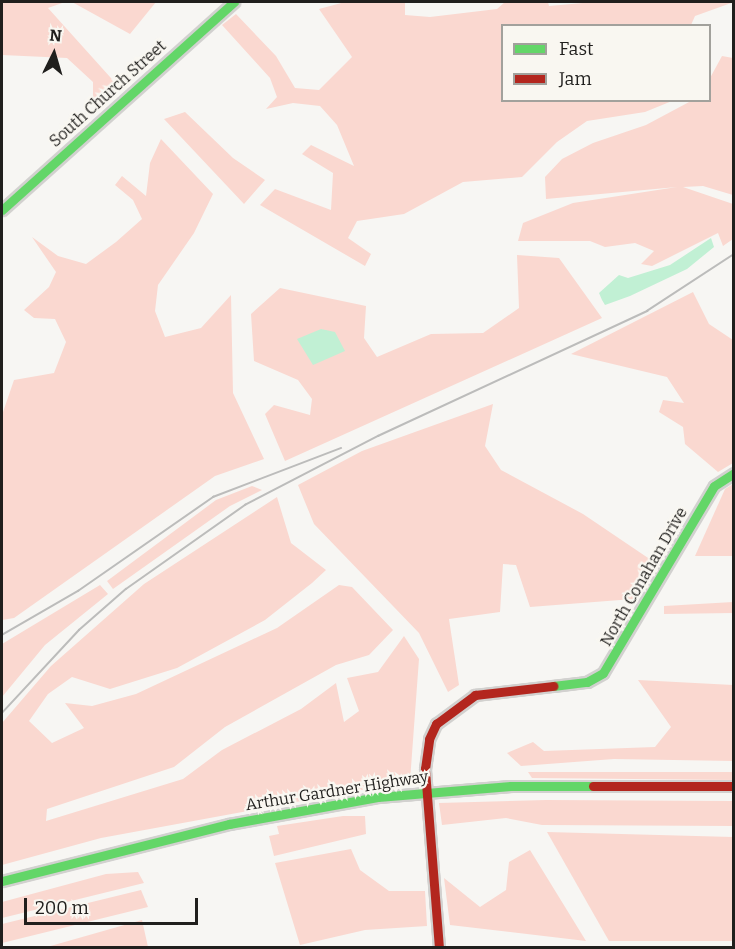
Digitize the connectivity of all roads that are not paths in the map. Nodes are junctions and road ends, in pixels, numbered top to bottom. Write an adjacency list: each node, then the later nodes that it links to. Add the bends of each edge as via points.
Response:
1 (234, 2): 2 (main road, South Church Street)
2 (2, 210)
3 (734, 473): 5 (main road, North Conahan Drive, via 714,486 619,653 603,673 587,682 466,698 436,724 429,739)
4 (734, 786): 5 (main road, Arthur Gardner Highway, via 603,784)
5 (427, 791): 6 (main road, Arthur Gardner Highway, via 292,811); 7 (main road, North Conahan Drive)
6 (2, 882)
7 (439, 948)

